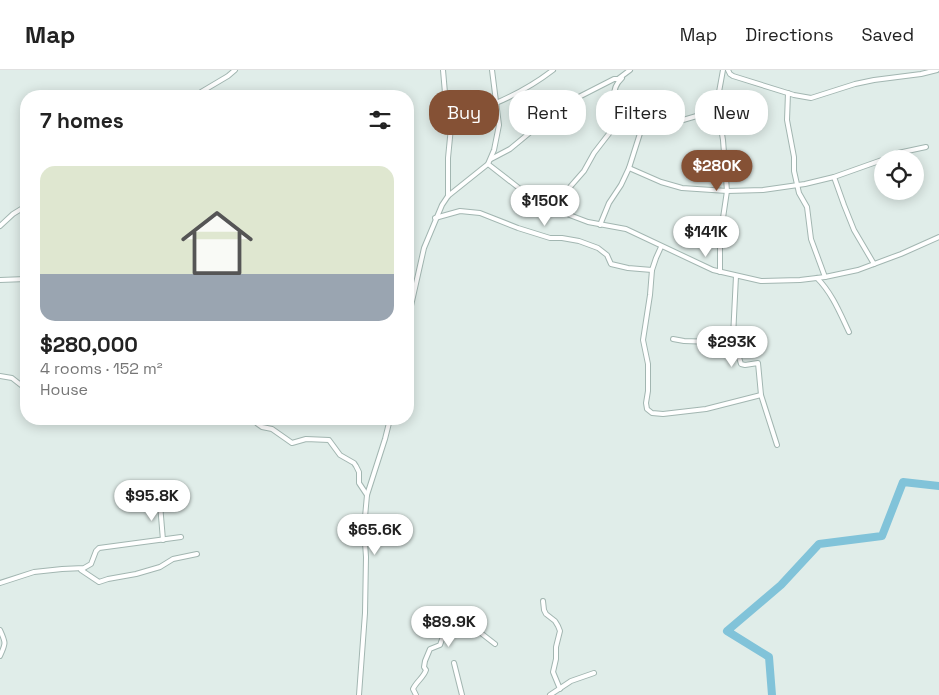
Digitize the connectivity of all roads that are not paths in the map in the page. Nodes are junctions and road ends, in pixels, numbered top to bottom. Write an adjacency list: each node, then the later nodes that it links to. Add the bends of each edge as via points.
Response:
1 (235, 70): 9 (street)
2 (444, 70): 28 (street, via 452,117)
3 (492, 70): 10 (street)
4 (553, 70): 14 (street, via 519,93)
5 (631, 70): 11 (street); 21 (street, via 569,102 510,149)
6 (723, 70): 12 (street)
7 (728, 70): 13 (street, via 733,76)
8 (937, 70): 13 (street, via 856,84 811,98)
9 (204, 90)
10 (494, 90)
11 (614, 90)
12 (719, 90)
13 (788, 93): 26 (street, via 787,120)
14 (499, 102)
15 (497, 135): 21 (street)
16 (608, 135): 30 (street)
17 (640, 135): 24 (street)
18 (722, 135): 27 (street)
19 (926, 147): 20 (street)
20 (912, 150)
21 (491, 159): 23 (street)
22 (874, 163): 25 (street)
23 (488, 164): 28 (street); 30 (street, via 543,205)
24 (629, 168): 27 (street, via 682,188); 32 (street)
25 (834, 177): 26 (street); 36 (street, via 854,230)
26 (797, 185): 27 (street); 40 (street, via 807,207 811,239)
27 (727, 191): 38 (street, via 720,238)
28 (448, 196): 31 (street)
29 (20, 210): 33 (street)
30 (556, 210): 32 (street)
31 (435, 218): 37 (street, via 460,211 480,213 550,238 579,241 598,248 611,264); 44 (street)
32 (600, 225): 35 (street, via 626,229)
33 (0, 226)
34 (939, 237): 36 (street)
35 (661, 247): 37 (street); 38 (street)
36 (874, 264): 40 (street)
37 (652, 270): 50 (street, via 643,340 648,364 647,409 663,414)
38 (720, 272): 39 (street)
39 (736, 276): 41 (street, via 761,280); 46 (street)
40 (825, 277): 41 (street)
41 (817, 278): 45 (street, via 825,286)
42 (20, 279): 43 (street)
43 (0, 280)
44 (414, 292)
45 (849, 332)
46 (733, 337): 47 (street, via 713,342); 50 (street, via 741,364 758,363)
47 (673, 339)
48 (0, 376): 49 (street, via 12,378)
49 (20, 384)
50 (761, 395): 53 (street)
51 (260, 425): 54 (street, via 292,442 329,440 340,455 354,463 359,472 359,483)
52 (388, 425): 54 (street)
53 (777, 444)
54 (367, 495): 68 (street, via 365,613)
55 (160, 504): 57 (street)
56 (181, 537): 57 (street)
57 (162, 540): 59 (street, via 99,548 89,566)
58 (197, 554): 59 (street, via 99,582)
59 (78, 569): 60 (street, via 34,572)
60 (0, 583)
61 (543, 601): 67 (street, via 546,614 560,631 553,672)
62 (0, 630): 64 (street, via 5,646)
63 (495, 644): 69 (street, via 477,630 458,622 440,645 430,649 425,661 426,672 413,689)
64 (0, 656)
65 (454, 663): 70 (street)
66 (594, 673): 67 (street, via 571,681)
67 (560, 689): 71 (street)
68 (359, 695)
69 (416, 695)
70 (462, 695)
71 (550, 695)

